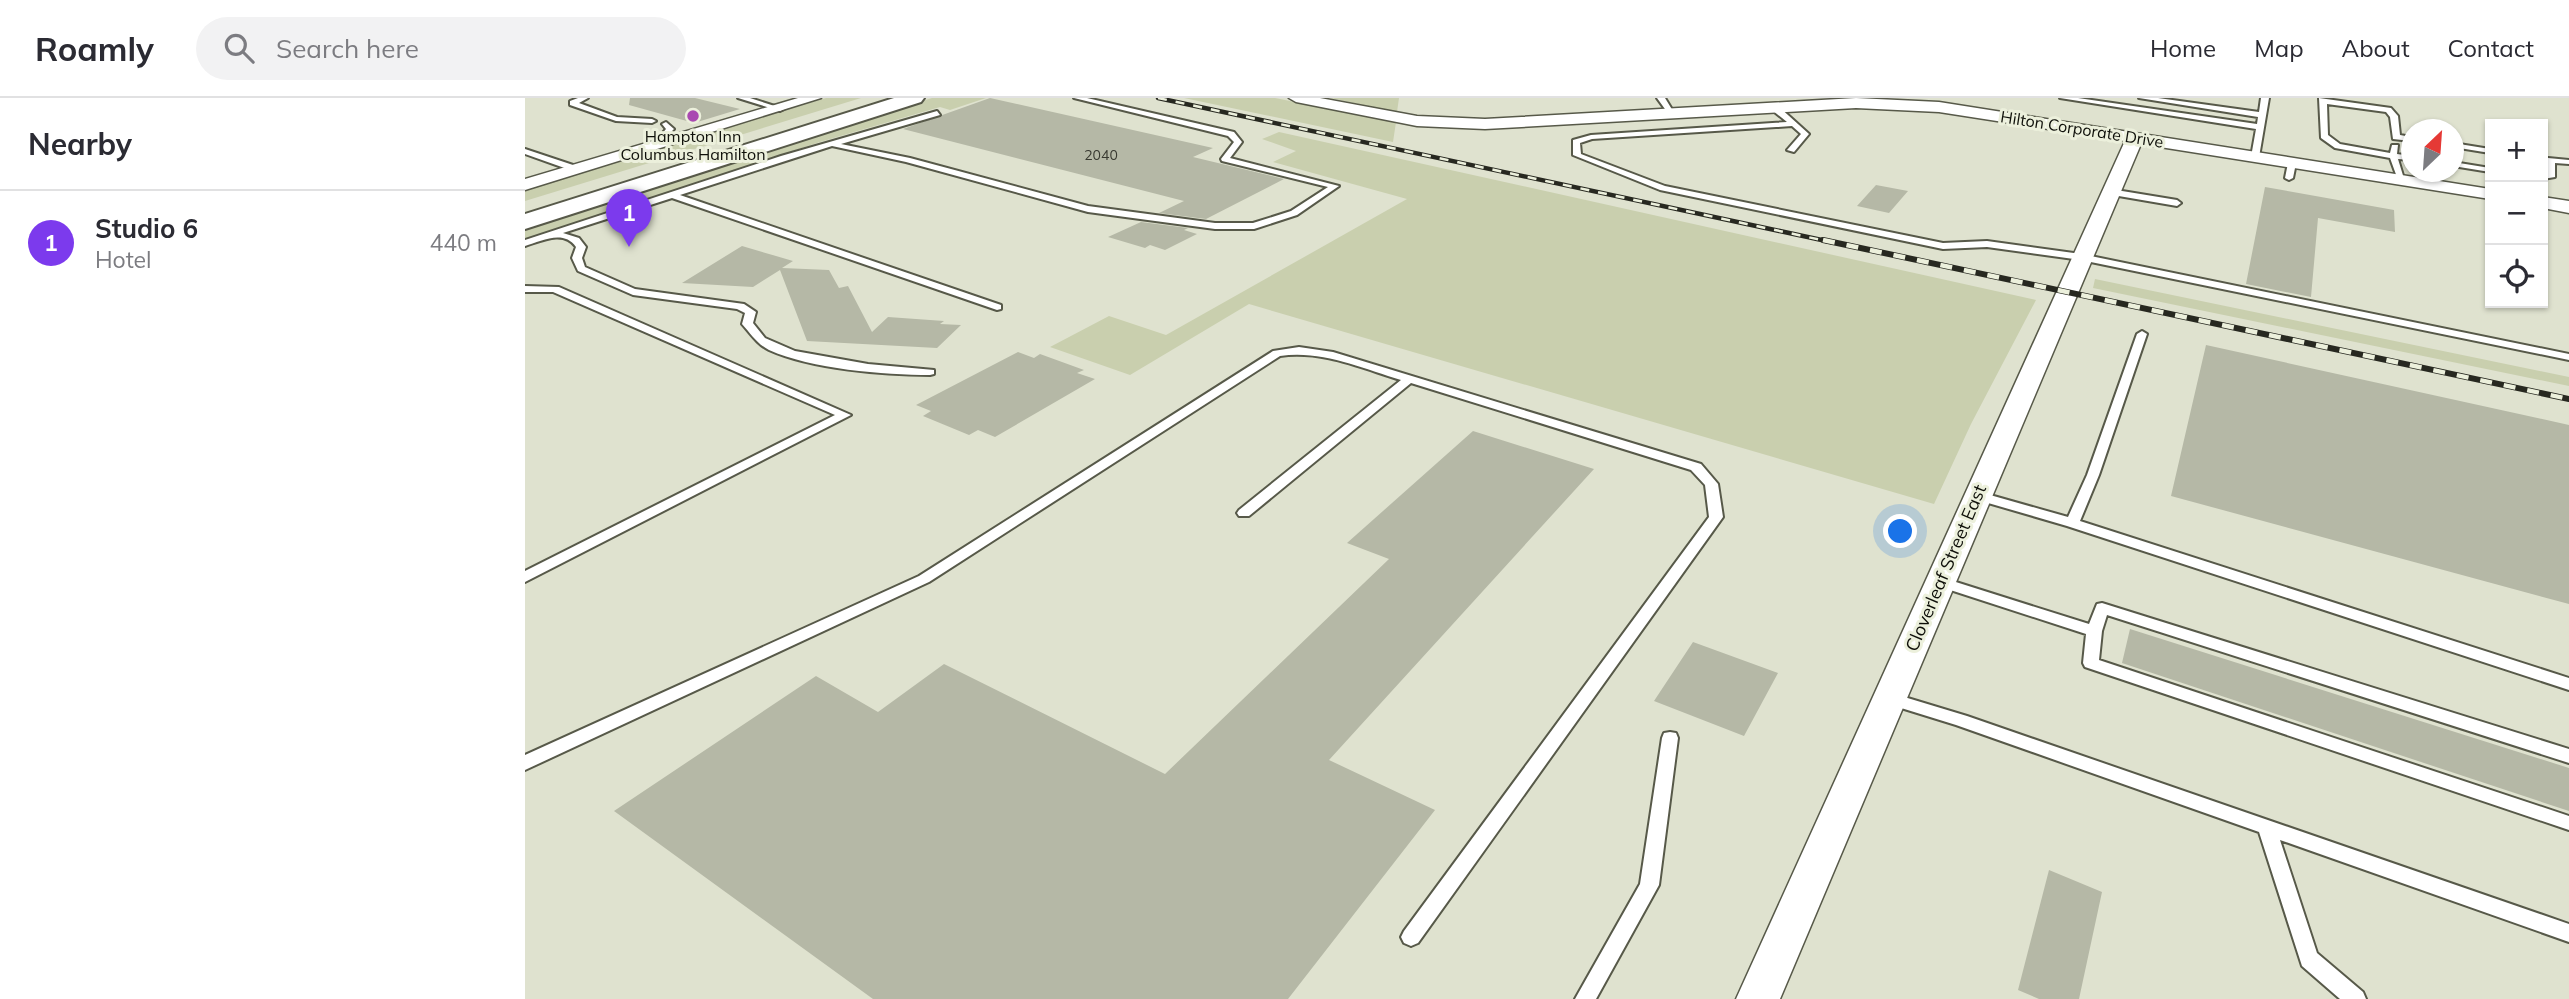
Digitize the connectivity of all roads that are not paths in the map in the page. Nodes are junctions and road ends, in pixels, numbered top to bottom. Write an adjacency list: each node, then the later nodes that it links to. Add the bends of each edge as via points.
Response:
1 (584, 98): 20 (lane, via 573,103 616,119)
2 (742, 98): 15 (lane)
3 (814, 98): 15 (street)
4 (884, 98): 54 (main road)
5 (914, 98): 55 (main road)
6 (1077, 98): 29 (lane, via 1223,131 1238,142 1225,159 1335,186 1294,212 1254,226 1215,226 1088,209)
7 (1296, 98): 19 (street, Hilton Corporate Drive, via 1448,124)
8 (1661, 98): 17 (lane)
9 (2071, 98): 23 (lane)
10 (2143, 98): 18 (lane)
11 (2266, 98): 18 (lane)
12 (2323, 99): 25 (lane, via 2388,110 2394,116); 34 (lane, via 2324,136 2338,146)
13 (1942, 102): 14 (street, Hilton Corporate Drive); 26 (street, Hilton Corporate Drive)
14 (1775, 108): 17 (street, Hilton Corporate Drive); 22 (lane)
15 (780, 109): 28 (street)
16 (937, 113): 29 (lane)
17 (1673, 114): 19 (street, Hilton Corporate Drive)
18 (2263, 115): 23 (lane)
19 (1622, 117): 24 (lane)
20 (652, 121)
21 (666, 124): 28 (lane, via 670,130 664,136)
22 (1794, 124): 24 (lane); 31 (lane, via 1805,134)
23 (2260, 127): 35 (lane)
24 (1634, 134): 58 (lane, via 1576,142 1577,155 1663,188 1943,246 1987,244)
25 (2396, 137): 27 (lane); 34 (lane)
26 (2135, 138): 35 (street, Hilton Corporate Drive); 48 (street, Cloverleaf Street East)
27 (2401, 138)
28 (672, 141): 41 (street)
29 (831, 144): 50 (lane)
30 (2464, 147): 32 (lane)
31 (1791, 150)
32 (2485, 150)
33 (525, 151): 41 (lane)
34 (2393, 156): 36 (lane); 44 (lane)
35 (2255, 157): 45 (street, Hilton Corporate Drive, via 2291,171)
36 (2401, 157)
37 (2548, 159): 39 (lane)
38 (2548, 162): 43 (lane, via 2552,175)
39 (2569, 162)
40 (2464, 166): 42 (lane)
41 (576, 169): 46 (street)
42 (2485, 169)
43 (2548, 176)
44 (2401, 177)
45 (2401, 180)
46 (529, 182)
47 (2415, 182): 49 (street, Hilton Corporate Drive)
48 (2110, 191): 51 (lane); 58 (street, Cloverleaf Street East)
49 (2485, 193)
50 (672, 195): 56 (lane); 60 (lane)
51 (2177, 203)
52 (2548, 204): 53 (street)
53 (2569, 207)
54 (525, 209)
55 (525, 222)
56 (555, 234): 57 (lane); 63 (lane, via 576,240 581,247 580,269 633,292 740,306 751,312 747,324 760,340 781,350 815,359)
57 (525, 243)
58 (2081, 257): 62 (lane); 65 (street, Cloverleaf Street East)
59 (525, 289): 68 (lane, via 555,289 845,415)
60 (997, 307)
61 (2142, 334): 67 (lane)
62 (2569, 357)
63 (930, 372)
64 (1409, 379): 66 (lane); 75 (lane, via 1329,354 1299,349 1277,353 924,579); 79 (lane, via 1696,467 1711,484 1716,517)
65 (1976, 495): 67 (lane); 69 (street, Cloverleaf Street East)
66 (1244, 513)
67 (2072, 523): 71 (lane)
68 (525, 577)
69 (1940, 582): 70 (lane); 72 (street, Cloverleaf Street East)
70 (2094, 631): 74 (lane, via 2102,608); 76 (lane, via 2091,663)
71 (2569, 684)
72 (1891, 699): 77 (lane); 81 (street, Cloverleaf Street East)
73 (1670, 738): 80 (lane, via 1649,885)
74 (2569, 756)
75 (525, 764)
76 (2569, 823)
77 (2267, 828): 78 (lane); 82 (lane, via 2309,959)
78 (2569, 933)
79 (1412, 937)
80 (1585, 999)
81 (1758, 999)
82 (2356, 999)

